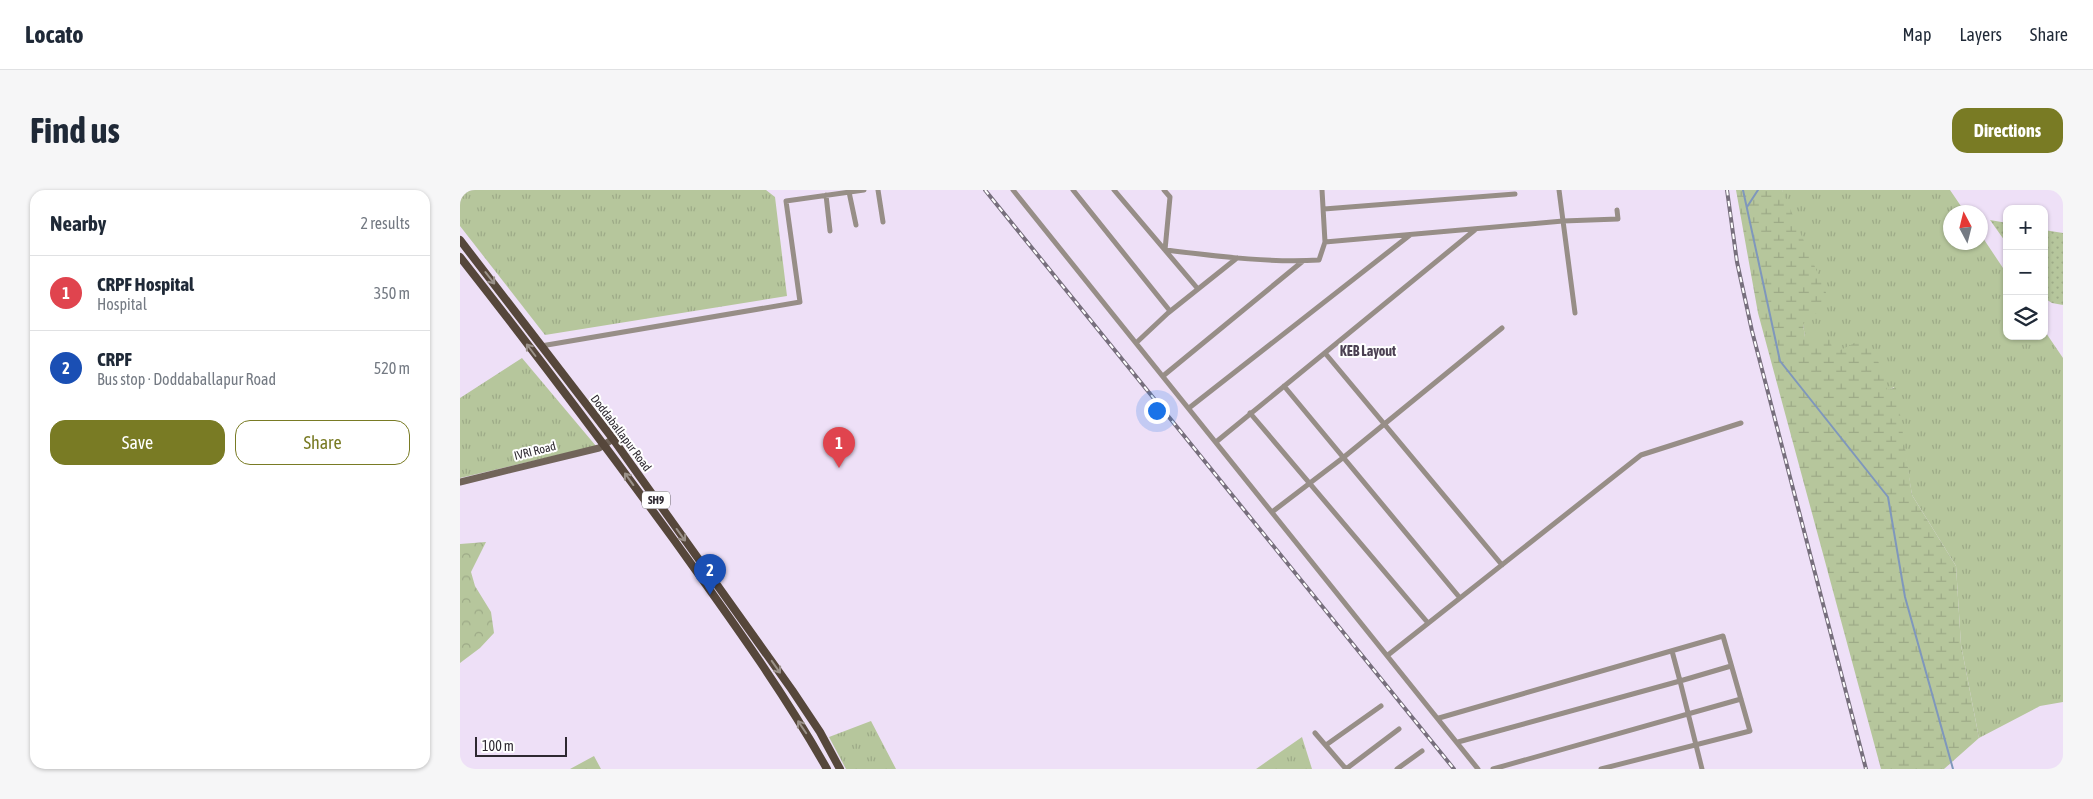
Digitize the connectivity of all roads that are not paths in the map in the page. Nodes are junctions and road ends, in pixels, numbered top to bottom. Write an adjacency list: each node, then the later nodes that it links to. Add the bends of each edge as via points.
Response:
1 (864, 190): 9 (street)
2 (878, 190): 15 (street)
3 (1012, 190): 30 (street)
4 (1073, 190): 27 (street)
5 (1114, 190): 22 (street)
6 (1164, 190): 22 (street, via 1170,197)
7 (1322, 190): 12 (street)
8 (1559, 190): 14 (street)
9 (849, 192): 11 (street); 16 (street)
10 (1515, 194): 12 (street)
11 (826, 196): 18 (street); 31 (street, via 786,201 800,302)
12 (1324, 209): 21 (street)
13 (1617, 210): 14 (street, via 1618,219)
14 (1563, 221): 17 (street); 28 (street)
15 (883, 222)
16 (856, 225)
17 (1476, 229): 19 (street); 32 (street)
18 (830, 230)
19 (1410, 235): 21 (street); 35 (street)
20 (460, 240): 31 (main road, Doddaballapur Road / SH9, one-way to 31)
21 (1325, 242): 25 (street, via 1319,260)
22 (1165, 250): 24 (street); 26 (street)
23 (460, 256): 41 (main road, Doddaballapur Road / SH9, one-way to 23)
24 (1237, 258): 25 (street); 26 (street)
25 (1303, 261): 33 (street)
26 (1198, 289): 27 (street)
27 (1170, 311): 30 (street)
28 (1575, 313)
29 (1502, 328): 38 (street)
30 (1136, 343): 33 (street)
31 (541, 346): 39 (main road, Doddaballapur Road / SH9)
32 (1325, 353): 34 (street); 38 (street)
33 (1163, 376): 35 (street)
34 (1284, 386): 36 (street); 42 (street)
35 (1188, 408): 40 (street)
36 (1250, 413): 40 (street); 44 (street)
37 (1742, 423): 46 (street, via 1641,455)
38 (1384, 424): 42 (street); 46 (street)
39 (613, 439): 41 (main road, IVRI Road); 64 (main road, Doddaballapur Road / SH9, one-way to 64, via 792,690)
40 (1216, 442): 45 (street)
41 (605, 446): 43 (main road, IVRI Road); 63 (main road, Doddaballapur Road / SH9, one-way to 41, via 723,608)
42 (1344, 457): 44 (street); 47 (street)
43 (460, 482)
44 (1310, 484): 45 (street); 48 (street)
45 (1272, 512): 50 (street)
46 (1502, 565): 47 (street)
47 (1460, 598): 48 (street)
48 (1428, 624): 50 (street)
49 (1672, 651): 51 (street, via 1723,636); 52 (street); 56 (street)
50 (1388, 655): 56 (street)
51 (1731, 666): 52 (street); 53 (street)
52 (1680, 681): 55 (street); 59 (street)
53 (1741, 699): 55 (street); 60 (street, via 1750,731)
54 (1381, 706): 61 (street)
55 (1688, 713): 60 (street); 68 (street)
56 (1439, 718): 59 (street)
57 (1399, 729): 65 (street)
58 (1315, 733): 61 (street)
59 (1458, 742): 67 (street)
60 (1696, 744): 69 (street); 70 (street)
61 (1326, 745): 65 (street)
62 (1422, 752): 66 (street)
63 (827, 769)
64 (840, 769)
65 (1346, 769)
66 (1397, 769)
67 (1478, 769)
68 (1493, 769)
69 (1602, 769)
70 (1702, 769)

